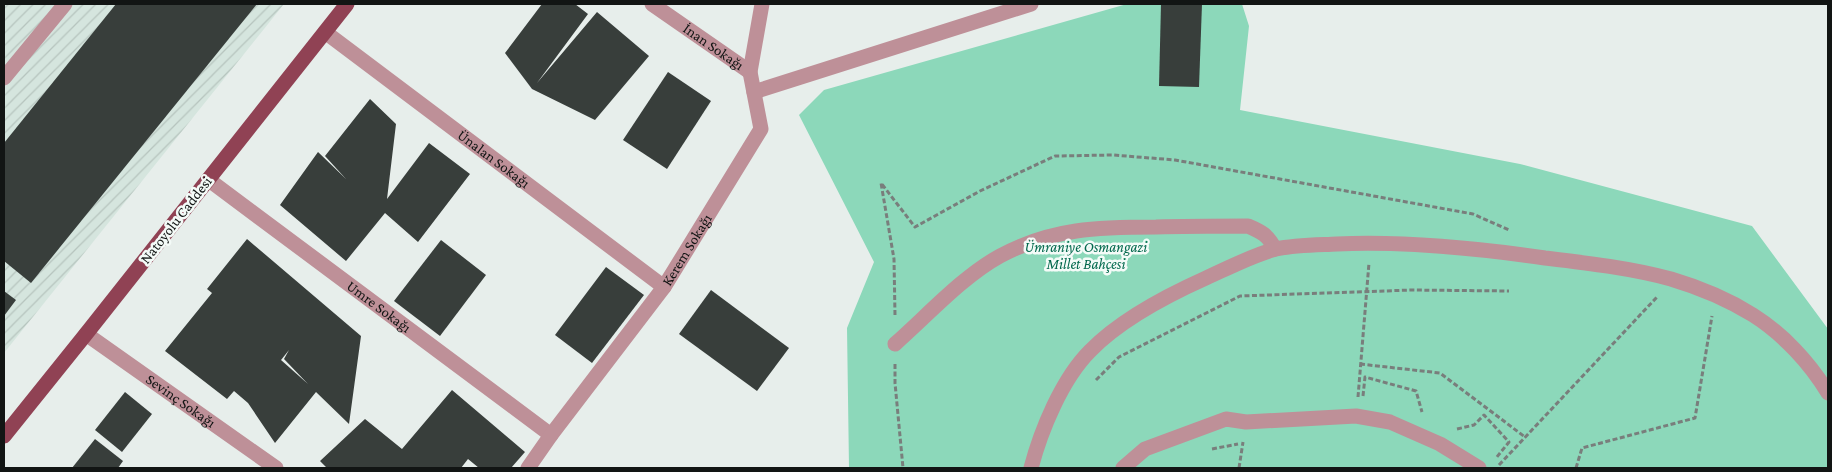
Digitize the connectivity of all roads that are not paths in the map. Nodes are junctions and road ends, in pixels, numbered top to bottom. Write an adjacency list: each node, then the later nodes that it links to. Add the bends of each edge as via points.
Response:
1 (347, 4): 6 (main road, Natoyolu Caddesi)
2 (652, 4): 7 (street, İnan Sokağı)
3 (762, 4): 7 (street, Kerem Sokağı)
4 (1031, 4): 9 (street)
5 (60, 5): 8 (street)
6 (325, 32): 10 (main road, Natoyolu Caddesi); 12 (street, Ünalan Sokağı)
7 (750, 72): 9 (street, Kerem Sokağı)
8 (4, 78)
9 (754, 92): 12 (street, Kerem Sokağı, via 761,129)
10 (208, 180): 13 (main road, Natoyolu Caddesi); 16 (street, Umre Sokağı)
11 (1275, 249): 14 (street, via 1269,238 1248,226 1073,230 1038,239 1000,256 972,275); 15 (street, via 1371,243 1438,246 1508,252 1636,271 1673,280 1753,315 1799,354); 20 (street, via 1189,286 1122,324 1089,351 1052,411)
12 (664, 286): 16 (street, Kerem Sokağı)
13 (86, 334): 17 (main road, Natoyolu Caddesi); 18 (street, Sevinç Sokağı)
14 (895, 344)
15 (1828, 393)
16 (551, 435): 19 (street, Kerem Sokağı)
17 (4, 436)
18 (276, 468)
19 (528, 468)
20 (1031, 468)
21 (1123, 468): 22 (street, via 1145,449 1226,419 1246,422 1356,416 1390,422 1440,444)
22 (1479, 468)

